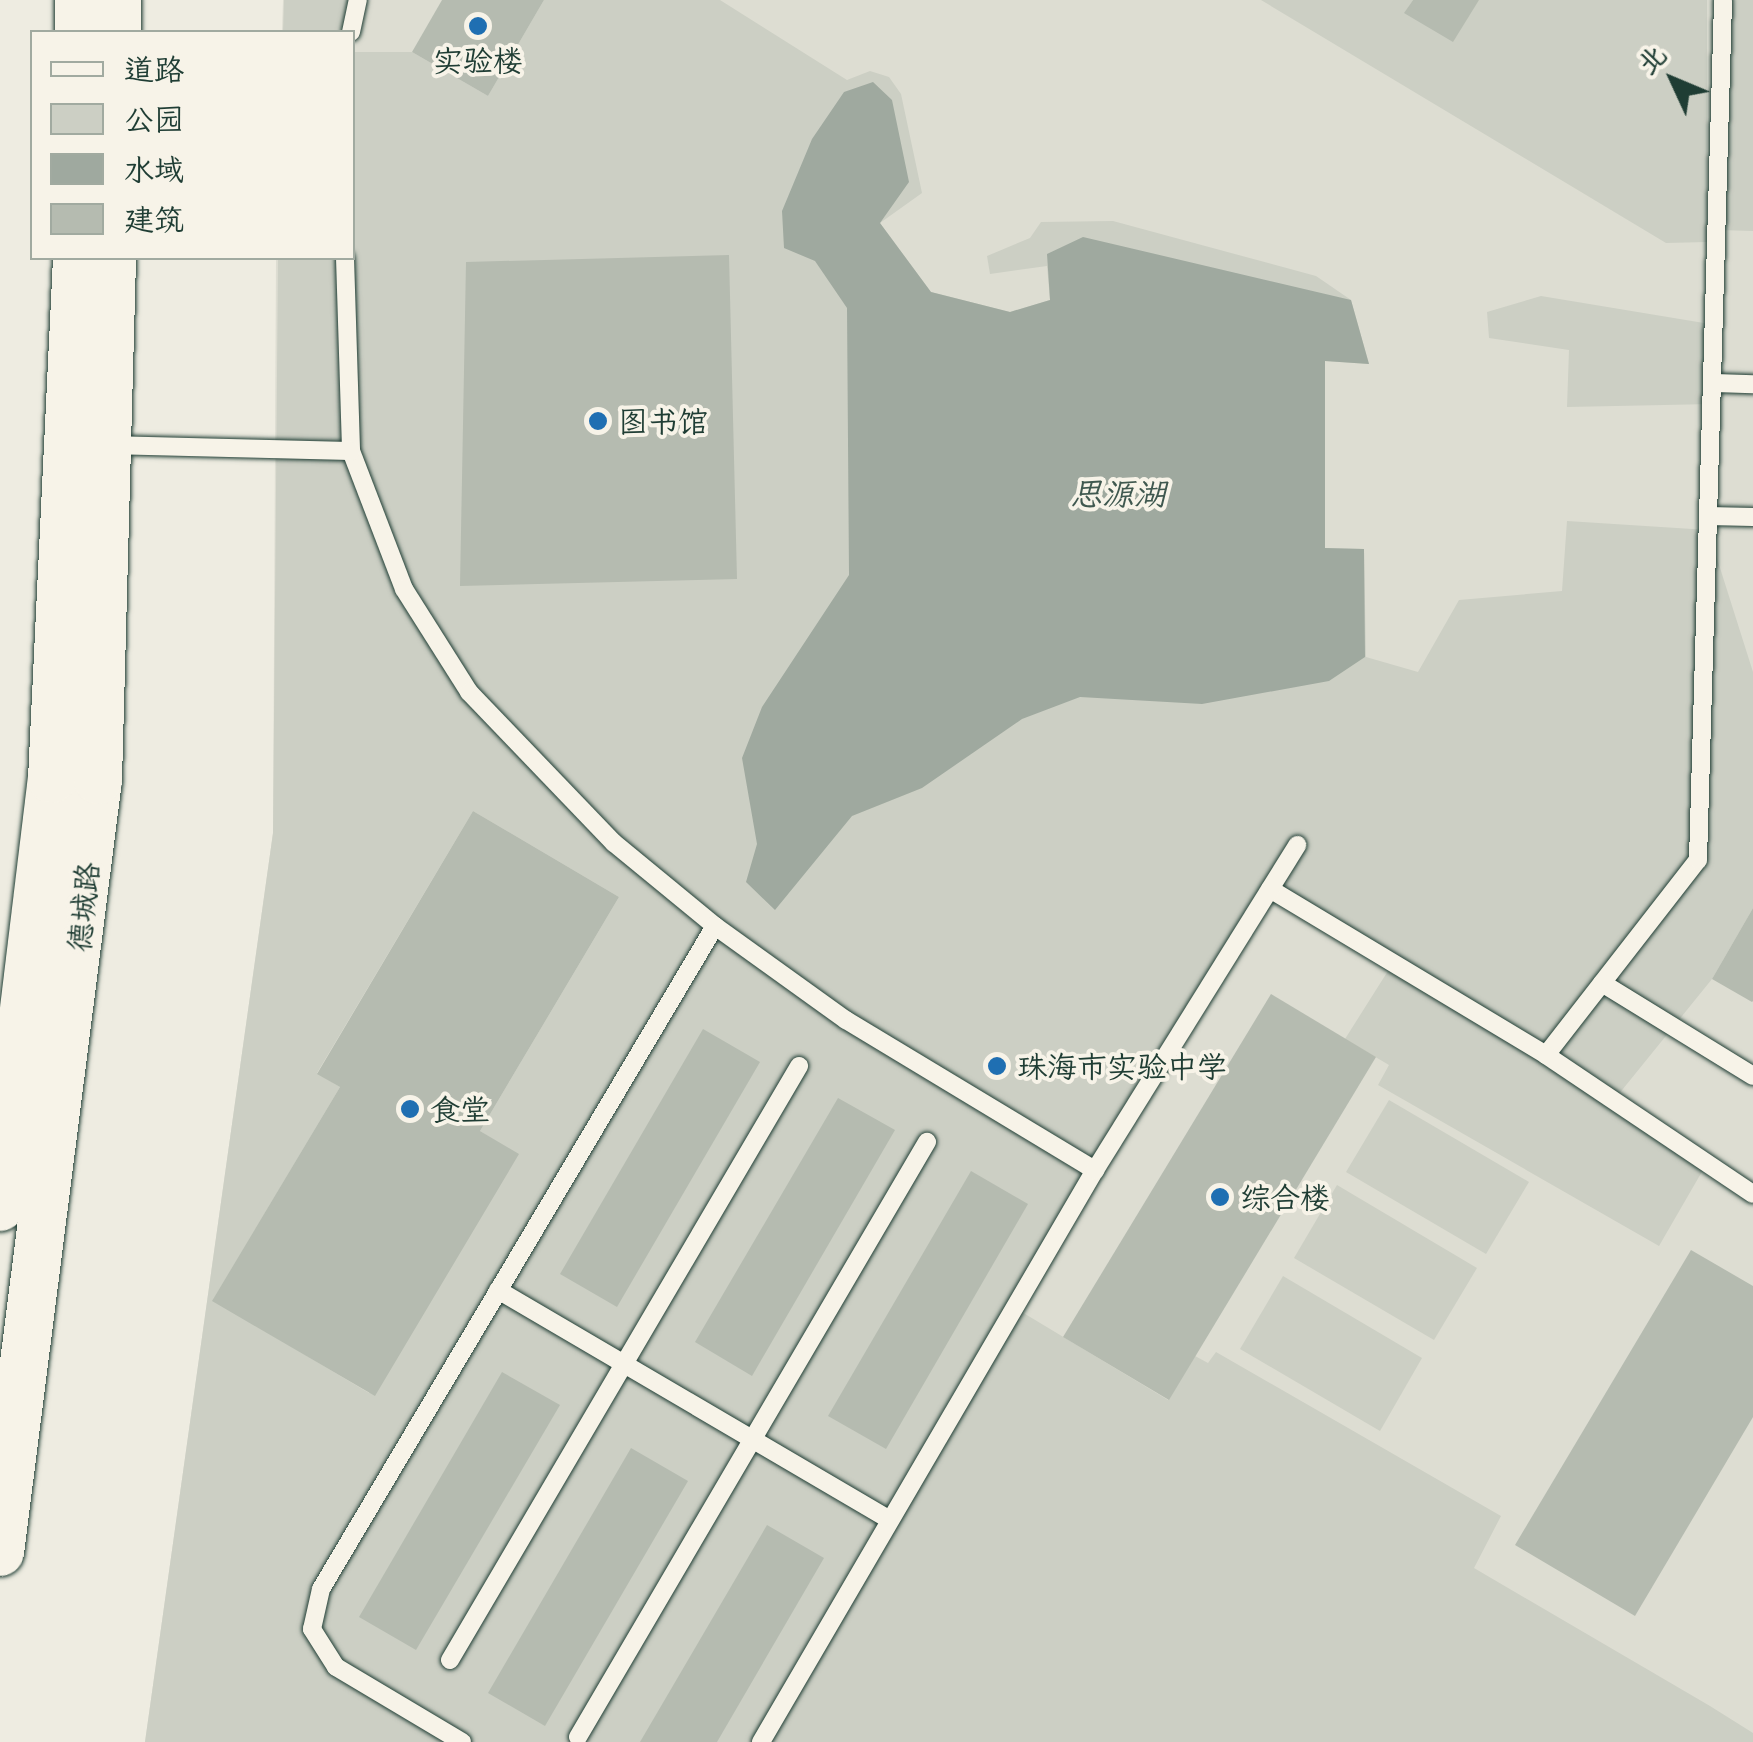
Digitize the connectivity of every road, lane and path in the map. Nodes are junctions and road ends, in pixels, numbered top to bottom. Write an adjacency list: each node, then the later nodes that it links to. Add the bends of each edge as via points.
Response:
1 (79, 0): 5 (street)
2 (118, 0): 6 (street)
3 (358, 0): 7 (lane)
4 (1723, 0): 11 (lane)
5 (78, 30)
6 (117, 30)
7 (351, 30)
8 (77, 260): 13 (street, 德城路)
9 (112, 260): 13 (street, 德城路)
10 (345, 260): 14 (lane)
11 (1715, 383): 12 (lane); 15 (lane)
12 (1753, 384)
13 (92, 445): 14 (lane); 27 (street, 德城路); 32 (street, 德城路, via 98,780)
14 (351, 450): 19 (lane, via 404,589 469,692 614,843)
15 (1708, 516): 16 (lane); 20 (lane, via 1698,860)
16 (1753, 516)
17 (1297, 845): 18 (lane)
18 (1270, 889): 21 (lane); 25 (lane)
19 (715, 926): 25 (lane, via 846,1020); 28 (lane)
20 (1602, 983): 21 (lane); 23 (lane)
21 (1546, 1055): 26 (lane)
22 (799, 1066): 29 (lane)
23 (1753, 1076)
24 (927, 1142): 30 (lane)
25 (1095, 1170): 31 (lane)
26 (1753, 1194)
27 (0, 1207)
28 (498, 1290): 29 (lane); 35 (lane, via 321,1588 312,1629 336,1667)
29 (623, 1364): 30 (lane); 33 (lane)
30 (753, 1439): 31 (lane); 34 (lane)
31 (890, 1520): 36 (lane)
32 (0, 1552)
33 (450, 1660)
34 (578, 1737)
35 (462, 1742)
36 (761, 1742)

